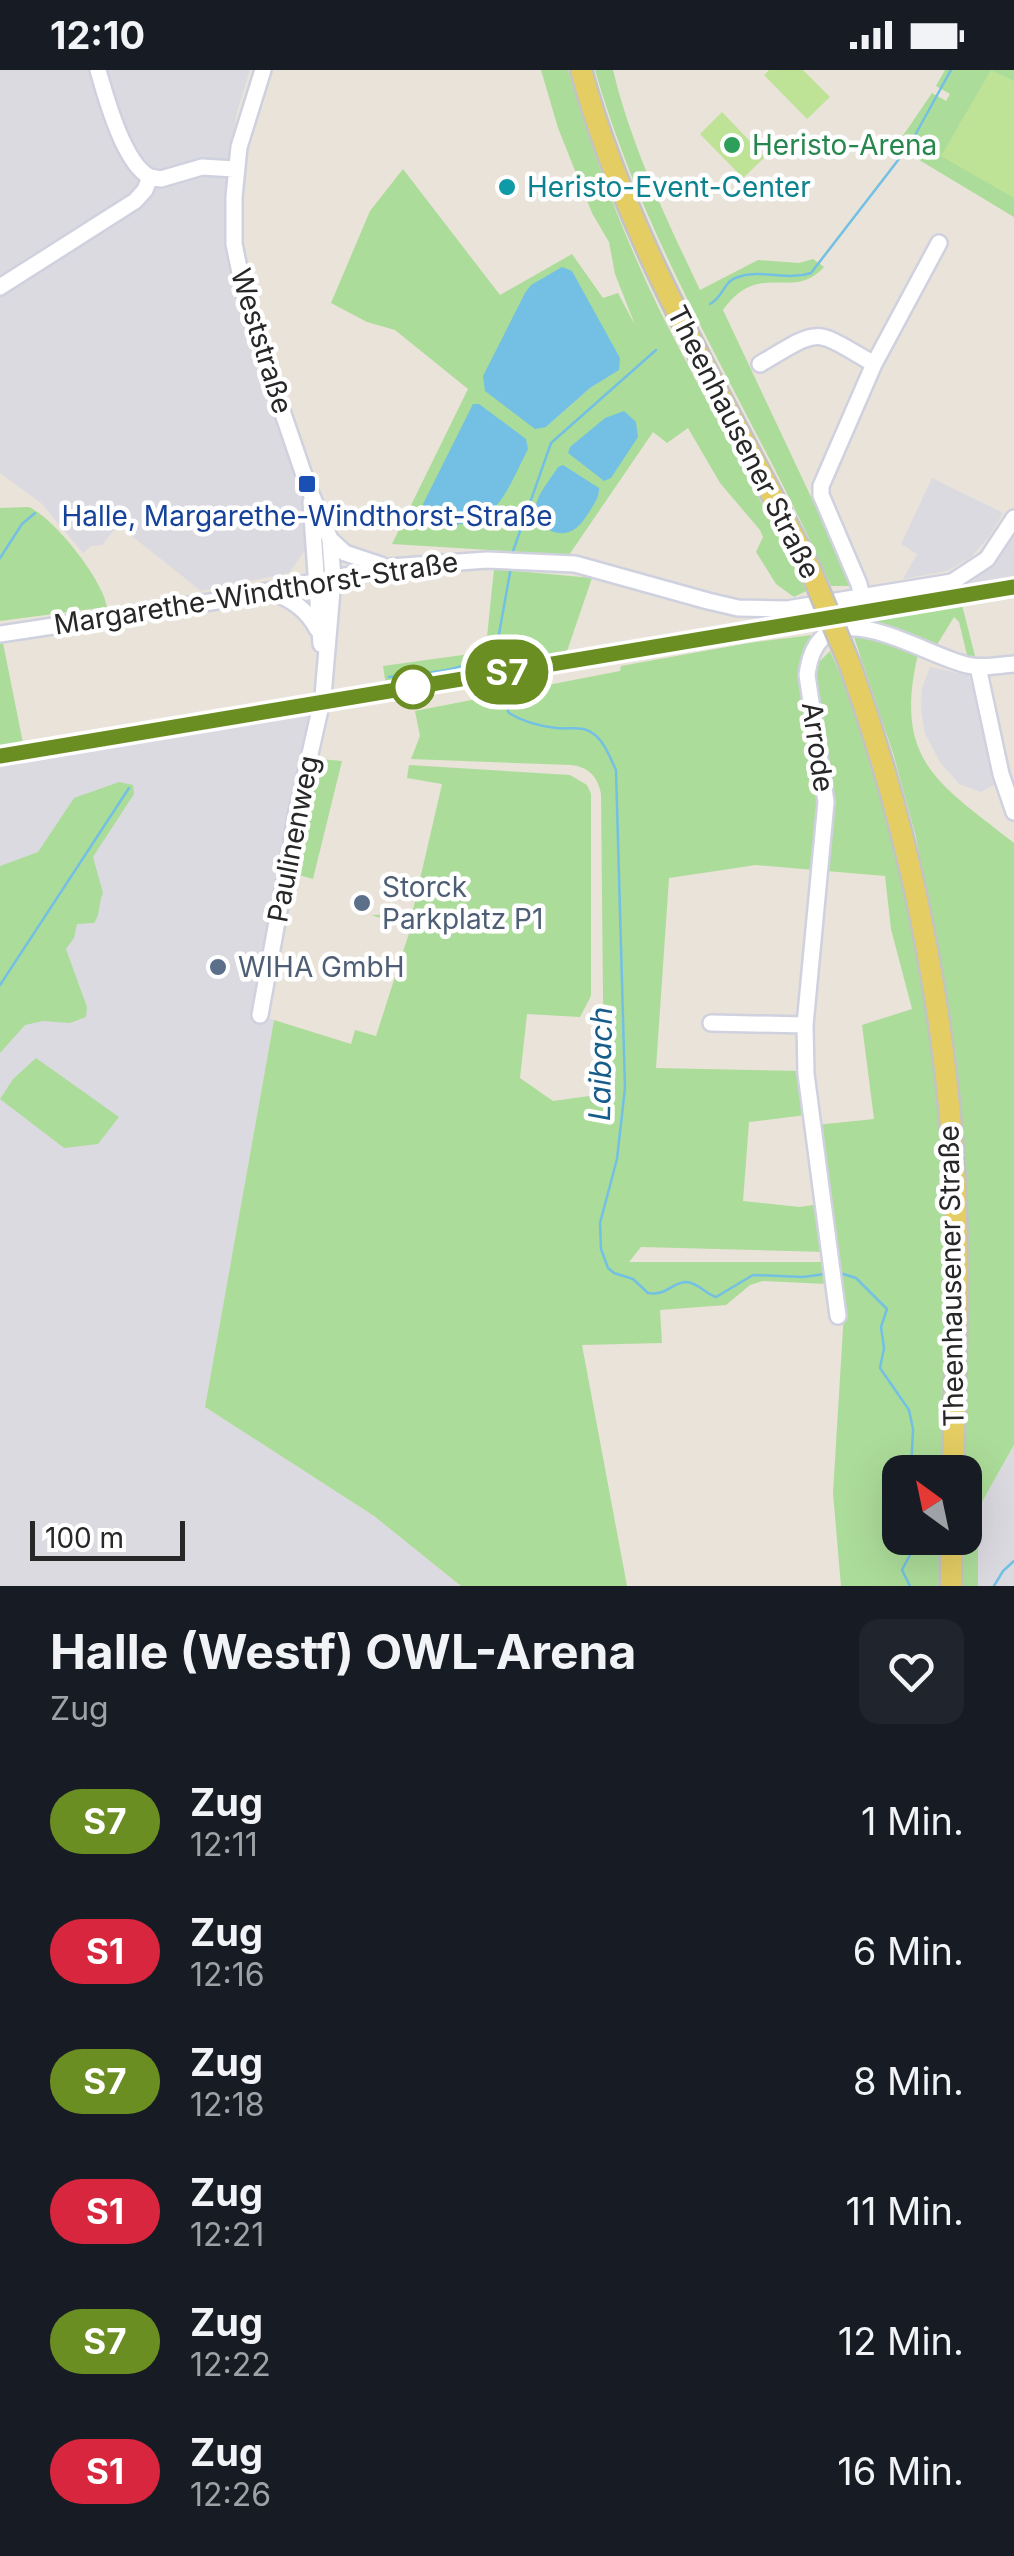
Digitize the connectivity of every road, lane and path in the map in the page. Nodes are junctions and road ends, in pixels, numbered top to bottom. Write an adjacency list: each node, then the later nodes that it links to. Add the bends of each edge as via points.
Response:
1 (98, 70): 5 (street, via 137,168)
2 (263, 70): 4 (street, Weststraße)
3 (581, 70): 28 (main road, Theenhausener Straße, bridge, via 640,234 810,570 850,665 899,814 935,992 952,1141)
4 (236, 168): 5 (street); 10 (street, Weststraße, via 238,272)
5 (150, 178): 7 (street, via 136,201)
6 (939, 243): 9 (street)
7 (0, 288)
8 (760, 364): 9 (street, via 812,334)
9 (874, 364): 17 (street, via 820,490)
10 (310, 493): 12 (street, Weststraße); 15 (street, Weststraße)
11 (1014, 518): 17 (street, Margarethe-Windthorst-Straße, via 987,559 952,582)
12 (330, 540): 13 (street, via 345,553); 14 (street, Weststraße)
13 (390, 567): 14 (street, Margarethe-Windthorst-Straße); 17 (street, Margarethe-Windthorst-Straße, via 523,559 595,568 738,608)
14 (333, 579): 15 (street, Margarethe-Windthorst-Straße); 20 (street, Paulinenweg)
15 (316, 582): 16 (street, Margarethe-Windthorst-Straße); 19 (street, Paulinenweg)
16 (268, 591): 18 (street, Margarethe-Windthorst-Straße); 19 (street, Paulinenweg, via 301,608)
17 (862, 598)
18 (0, 634)
19 (320, 637): 20 (street, Paulinenweg)
20 (324, 663): 24 (street, Paulinenweg, via 322,703)
21 (1014, 664): 22 (street)
22 (978, 667): 23 (street); 26 (street, Arrode, via 856,627 831,630 814,649 807,676 826,802)
23 (1014, 812)
24 (260, 1015)
25 (711, 1023): 26 (street)
26 (806, 1025): 27 (street, Arrode, via 806,1074)
27 (838, 1316)
28 (952, 1455)
29 (951, 1555): 30 (main road)
30 (951, 1586)

